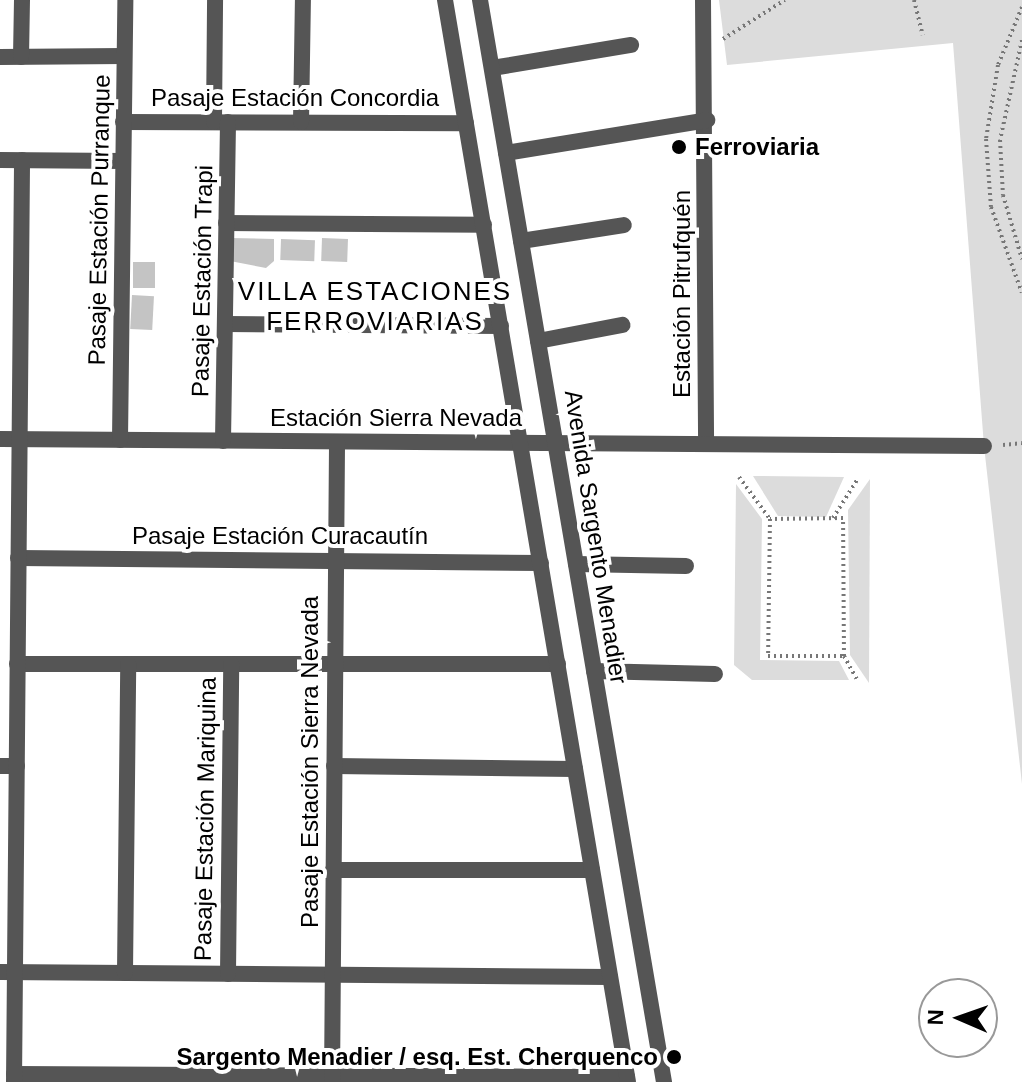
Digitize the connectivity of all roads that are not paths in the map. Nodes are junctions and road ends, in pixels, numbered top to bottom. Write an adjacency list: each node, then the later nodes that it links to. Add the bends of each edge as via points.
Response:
1 (22, 0): 11 (street)
2 (125, 0): 9 (street, Pasaje Estación Purranque)
3 (215, 0): 15 (street, Pasaje Estación Trapi)
4 (303, 0): 16 (street)
5 (445, 0): 17 (street)
6 (480, 0): 12 (street, Avenida Sargento Menadier)
7 (703, 0): 13 (street, Estación Pitrufquén)
8 (631, 45): 12 (street)
9 (124, 56): 11 (street); 14 (street, Pasaje Estación Purranque)
10 (0, 57): 11 (street)
11 (21, 57)
12 (492, 68): 18 (street, Avenida Sargento Menadier)
13 (707, 120): 18 (street); 37 (street, Estación Pitrufquén)
14 (123, 122): 15 (street, Pasaje Estación Concordia); 21 (street, Pasaje Estación Purranque)
15 (221, 122): 16 (street, Pasaje Estación Concordia); 22 (street, Pasaje Estación Trapi)
16 (301, 122): 17 (street, Pasaje Estación Concordia)
17 (466, 123): 23 (street)
18 (506, 153): 25 (street, Avenida Sargento Menadier)
19 (0, 160): 20 (street)
20 (22, 160): 21 (street); 31 (street)
21 (123, 161): 32 (street, Pasaje Estación Purranque)
22 (226, 223): 23 (street); 26 (street, Pasaje Estación Trapi)
23 (484, 225): 28 (street)
24 (624, 225): 25 (street)
25 (521, 241): 29 (street, Avenida Sargento Menadier)
26 (225, 324): 28 (street); 33 (street, Pasaje Estación Trapi)
27 (622, 325): 29 (street)
28 (501, 326): 35 (street)
29 (538, 341): 36 (street, Avenida Sargento Menadier)
30 (0, 439): 31 (street, Estación Sierra Nevada)
31 (19, 439): 32 (street, Estación Sierra Nevada); 39 (street)
32 (120, 440): 33 (street, Estación Sierra Nevada)
33 (223, 441): 34 (street, Estación Sierra Nevada)
34 (337, 442): 35 (street, Estación Sierra Nevada); 40 (street, Pasaje Estación Sierra Nevada)
35 (521, 443): 36 (street, Estación Sierra Nevada); 41 (street)
36 (556, 443): 37 (street, Estación Sierra Nevada); 42 (street, Avenida Sargento Menadier)
37 (706, 444): 38 (street, Estación Sierra Nevada)
38 (984, 446)
39 (18, 558): 40 (street, Pasaje Estación Curacautín); 44 (street)
40 (336, 561): 41 (street, Pasaje Estación Curacautín); 47 (street, Pasaje Estación Sierra Nevada)
41 (541, 563): 48 (street)
42 (576, 564): 43 (street); 49 (street, Avenida Sargento Menadier)
43 (686, 566)
44 (17, 664): 45 (street); 51 (street)
45 (128, 664): 46 (street); 58 (street)
46 (231, 664): 47 (street); 59 (street, Pasaje Estación Mariquina)
47 (335, 664): 48 (street); 52 (street, Pasaje Estación Sierra Nevada)
48 (558, 664): 53 (street)
49 (594, 671): 50 (street); 65 (street, Avenida Sargento Menadier)
50 (715, 674)
51 (8, 766): 54 (street)
52 (334, 766): 53 (street); 55 (street, Pasaje Estación Sierra Nevada)
53 (575, 769): 56 (street)
54 (8, 869): 57 (street)
55 (333, 870): 56 (street); 60 (street, Pasaje Estación Sierra Nevada)
56 (592, 870): 61 (street)
57 (8, 972): 58 (street); 62 (street)
58 (125, 973): 59 (street)
59 (228, 974): 60 (street)
60 (332, 974): 61 (street); 63 (street, Pasaje Estación Sierra Nevada)
61 (610, 977): 64 (street)
62 (14, 1078): 63 (street)
63 (332, 1079): 64 (street)
64 (628, 1080)
65 (664, 1082)

